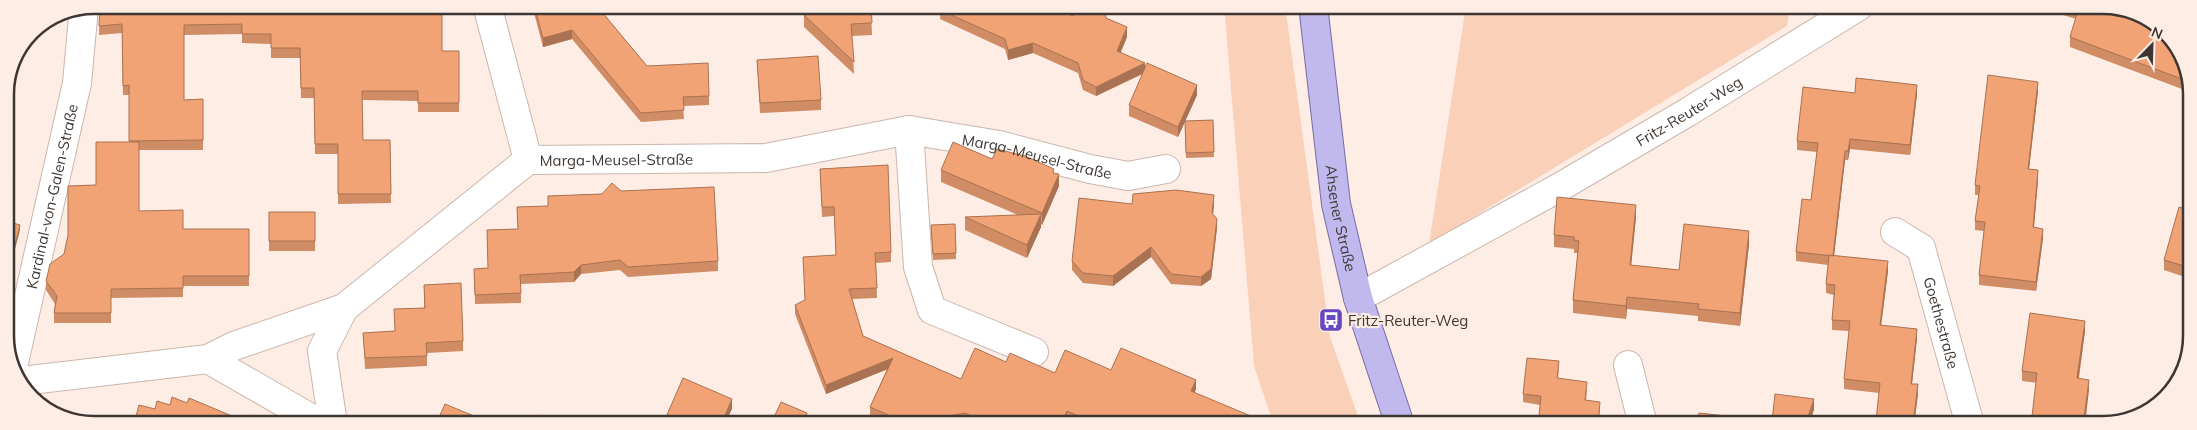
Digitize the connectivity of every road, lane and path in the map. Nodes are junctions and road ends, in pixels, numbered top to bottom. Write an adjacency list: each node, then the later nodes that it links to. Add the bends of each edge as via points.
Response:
1 (489, 14): 6 (street)
2 (1314, 14): 9 (main road, Ahsener Straße, via 1336,204)
3 (1846, 14): 9 (street, Fritz-Reuter-Weg, via 1560,188)
4 (83, 15): 12 (street, Kardinal-von-Galen-Straße, via 77,83)
5 (909, 130): 6 (street, Marga-Meusel-Straße, via 766,158); 7 (street, Marga-Meusel-Straße, via 999,145 1090,170 1128,176); 11 (street, via 918,267 932,310)
6 (528, 160): 10 (street, Marga-Meusel-Straße)
7 (1166, 169)
8 (1896, 232): 20 (street, Goethestraße, via 1921,248)
9 (1358, 298): 18 (main road, Ahsener Straße)
10 (344, 308): 13 (street, Marga-Meusel-Straße, via 234,346); 17 (street, Marga-Meusel-Straße, via 322,351)
11 (1034, 352)
12 (16, 354)
13 (208, 359): 15 (street); 16 (street)
14 (1628, 365): 19 (street)
15 (27, 380)
16 (307, 416)
17 (332, 416)
18 (1397, 416)
19 (1641, 416)
20 (1968, 416)

